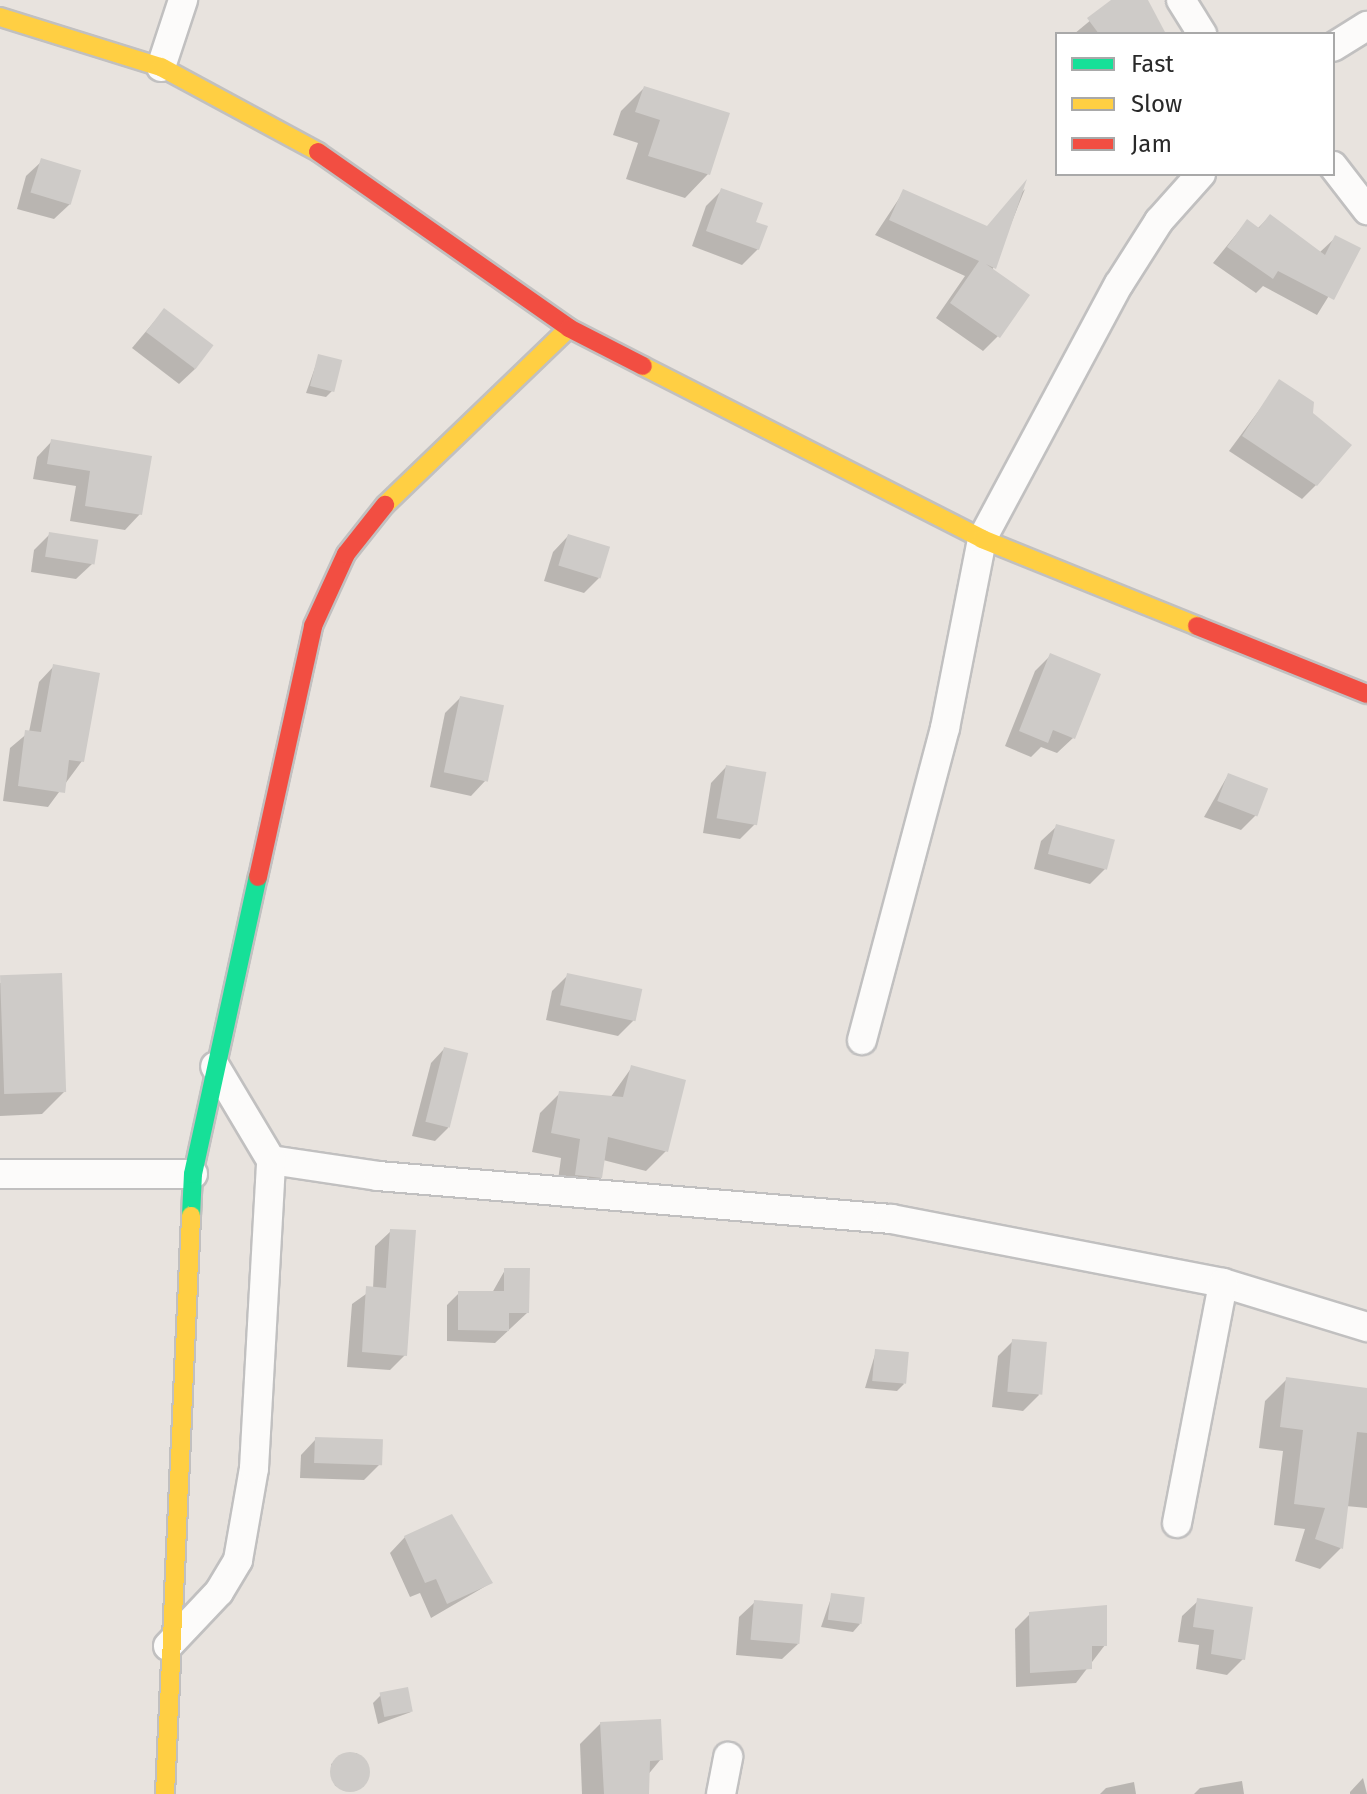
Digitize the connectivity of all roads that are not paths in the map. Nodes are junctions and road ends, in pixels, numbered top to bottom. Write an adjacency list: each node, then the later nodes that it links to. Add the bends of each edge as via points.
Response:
1 (183, 0): 7 (street)
2 (1181, 0): 5 (street)
3 (0, 17): 7 (street)
4 (1367, 26): 6 (street)
5 (1201, 32)
6 (1335, 46)
7 (161, 67): 11 (street, via 295,136)
8 (1335, 169): 10 (street)
9 (1199, 176): 12 (street, via 1159,221 1119,284)
10 (1367, 210)
11 (569, 328): 12 (street); 15 (street, via 383,507 346,554 313,626)
12 (982, 539): 13 (street); 14 (street, via 945,728)
13 (1367, 694)
14 (862, 1040)
15 (215, 1066): 16 (street); 18 (street)
16 (271, 1160): 19 (street, via 378,1176 891,1219); 22 (street, via 249,1522 219,1592)
17 (0, 1174): 18 (street)
18 (193, 1174): 22 (street)
19 (1223, 1283): 20 (street); 21 (street)
20 (1367, 1327)
21 (1177, 1523)
22 (167, 1647): 24 (street)
23 (728, 1757): 25 (street)
24 (165, 1794)
25 (721, 1794)

